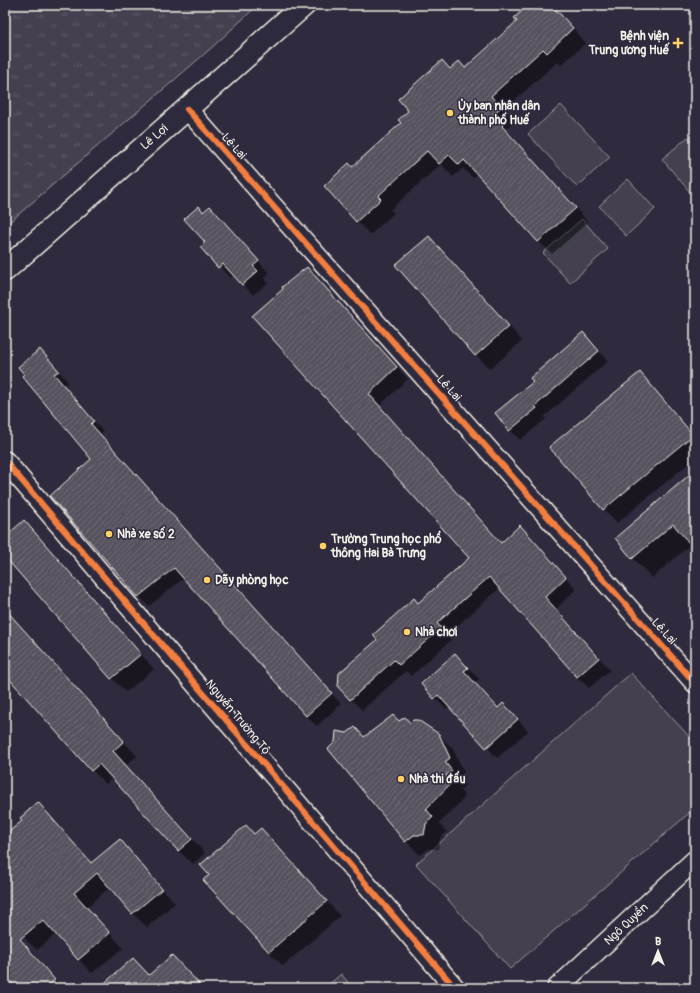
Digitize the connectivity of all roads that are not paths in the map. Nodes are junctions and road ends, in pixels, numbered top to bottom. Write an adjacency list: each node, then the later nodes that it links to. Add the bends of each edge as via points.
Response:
1 (304, 5): 2 (main road, Lê Lợi)
2 (187, 109): 3 (main road, Lê Lợi); 5 (street, Lê Lai)
3 (5, 270)
4 (5, 461): 7 (street, Nguyễn Trường Tộ)
5 (695, 683)
6 (695, 860): 8 (street, Ngô Quyền)
7 (455, 988)
8 (557, 988)

